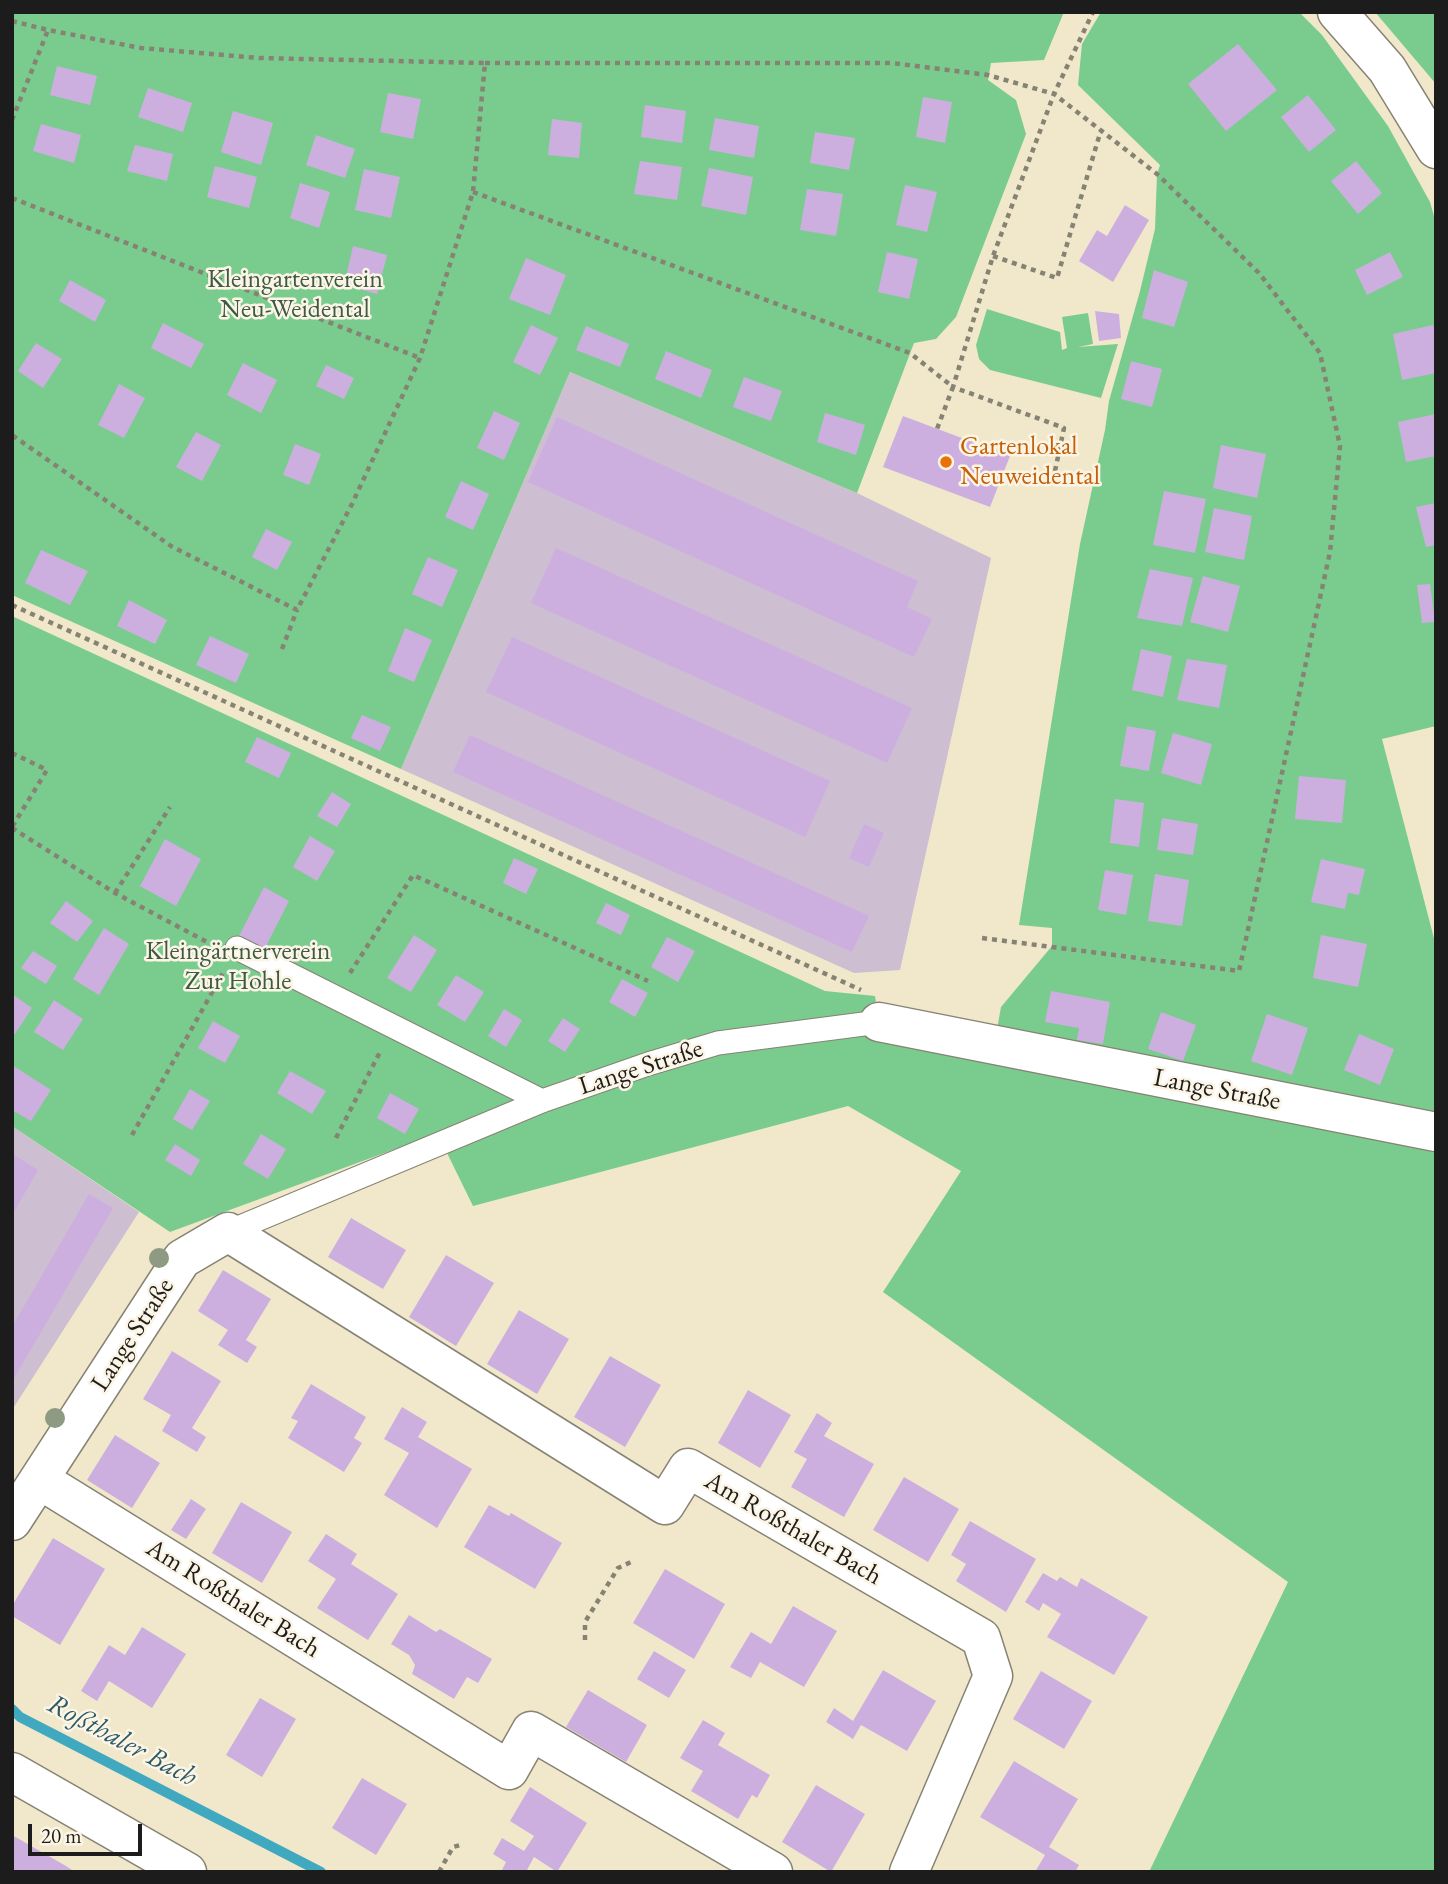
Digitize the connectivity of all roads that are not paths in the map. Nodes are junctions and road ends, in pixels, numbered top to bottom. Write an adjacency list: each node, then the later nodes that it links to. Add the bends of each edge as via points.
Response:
1 (1337, 12): 2 (street, via 1387,69)
2 (1436, 149)
3 (235, 952): 5 (lane)
4 (871, 1007): 5 (lane, Lange Straße, via 718,1043); 6 (street, Lange Straße)
5 (542, 1101): 7 (lane, Lange Straße)
6 (1436, 1132)
7 (228, 1232): 8 (street, Lange Straße, via 182,1259); 13 (street, Am Roßthaler Bach, via 665,1505 688,1468 981,1638 993,1676)
8 (40, 1480): 9 (street, Lange Straße); 12 (street, Am Roßthaler Bach, via 509,1770 531,1731)
9 (12, 1521)
10 (12, 1772): 11 (street)
11 (187, 1872)
12 (773, 1872)
13 (909, 1872)

